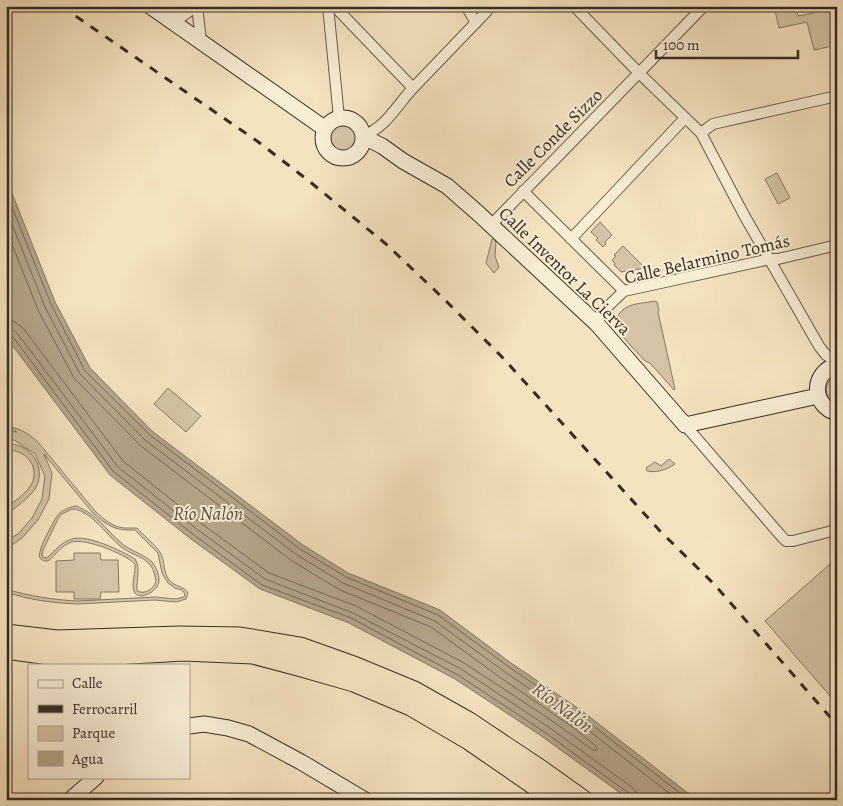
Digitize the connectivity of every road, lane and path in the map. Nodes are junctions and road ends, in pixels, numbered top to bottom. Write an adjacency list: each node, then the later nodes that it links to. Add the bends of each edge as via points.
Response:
1 (150, 6): 10 (street)
2 (328, 6): 9 (street)
3 (466, 6): 11 (street)
4 (574, 6): 13 (street)
5 (704, 6): 13 (street, Calle Conde Sizzo)
6 (194, 9): 10 (street); 10 (street); 12 (street)
7 (341, 11): 9 (street); 14 (street)
8 (488, 11): 11 (street)
9 (330, 22): 16 (street)
10 (174, 23): 12 (street)
11 (476, 23): 14 (street)
12 (201, 41): 19 (street)
13 (639, 74): 17 (street); 24 (street, Calle Conde Sizzo)
14 (413, 88): 18 (street)
15 (837, 96): 20 (street, via 713,124)
16 (339, 118): 19 (street); 21 (street, via 350,119 358,125)
17 (686, 118): 20 (street); 26 (street)
18 (381, 126): 21 (street); 22 (street, via 378,133)
19 (324, 128): 21 (street, via 324,148 340,159 349,158)
20 (701, 133): 28 (street)
21 (361, 142): 22 (street, Calle Inventor La Cierva, via 370,140); 23 (street, Calle Inventor La Cierva, via 371,150)
22 (382, 146): 23 (street, Calle Inventor La Cierva)
23 (404, 161): 25 (street, Calle Inventor La Cierva, via 447,186)
24 (523, 191): 25 (street, Calle Conde Sizzo); 26 (street)
25 (491, 225): 30 (street, Calle Inventor La Cierva)
26 (571, 239): 29 (street)
27 (837, 245): 28 (street, Calle Belarmino Tomás)
28 (770, 259): 29 (street, Calle Belarmino Tomás); 31 (street)
29 (624, 291): 30 (street, Calle Belarmino Tomás, via 602,312)
30 (596, 324): 37 (street, Calle Inventor La Cierva)
31 (819, 346): 32 (street); 34 (street)
32 (837, 361)
33 (837, 365): 34 (street)
34 (820, 377): 35 (street)
35 (818, 396): 36 (street, via 822,403); 37 (street)
36 (837, 413)
37 (685, 425): 38 (street, via 786,541)
38 (837, 528)
39 (10, 642): 44 (highway, via 57,656 184,651 254,654 354,682 411,706 469,740); 45 (highway, via 240,637 300,647 414,691 469,722)
40 (190, 726): 43 (street, via 204,724 249,734)
41 (95, 778): 42 (street)
42 (70, 800)
43 (365, 800)
44 (556, 800)
45 (583, 800)

